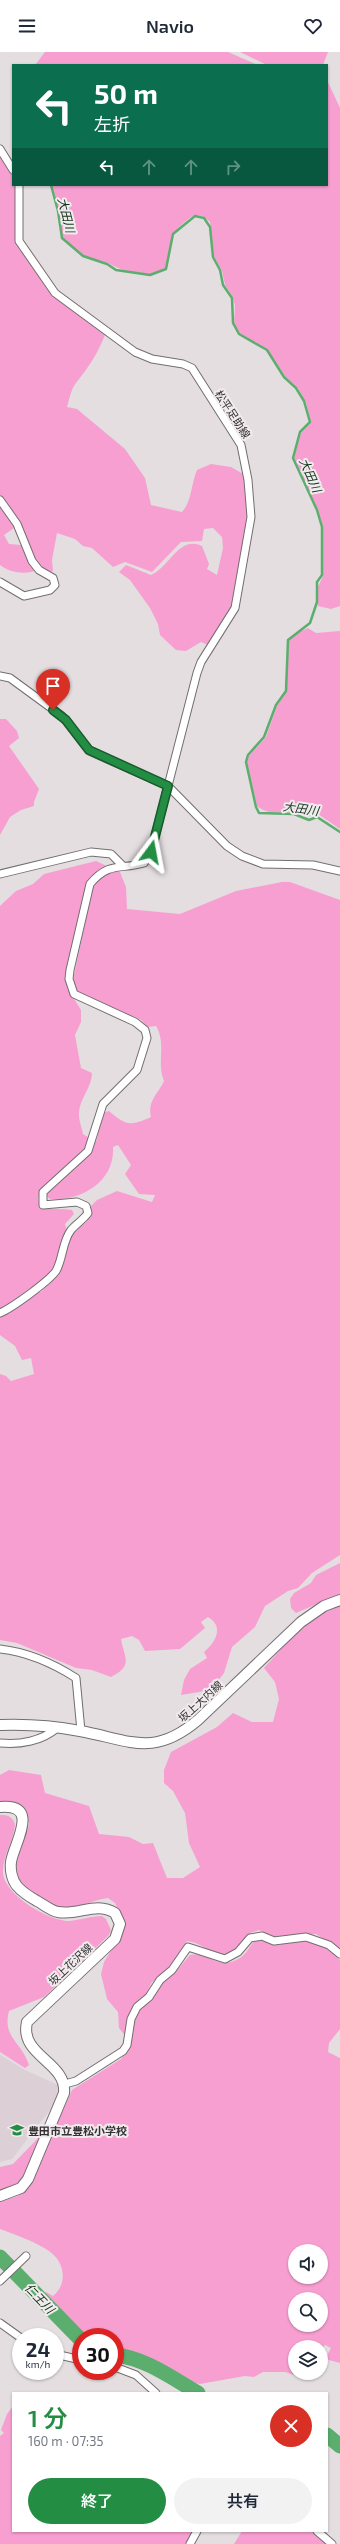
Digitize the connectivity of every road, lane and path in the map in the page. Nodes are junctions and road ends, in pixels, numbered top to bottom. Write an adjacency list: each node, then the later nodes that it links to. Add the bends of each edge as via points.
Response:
1 (0, 150): 2 (street)
2 (12, 168)
3 (20, 186): 7 (street, 松平足助線, via 19,241 55,293 135,352 152,359 192,368 241,445 246,462 251,517 239,597 233,612 201,662)
4 (0, 500): 5 (street, via 17,524 32,561 39,570 51,576 55,585 50,590 24,596)
5 (0, 582)
6 (0, 676): 7 (street, via 10,678 62,716 89,750)
7 (168, 786): 8 (street, 松平足助線, via 149,857 139,864); 9 (street, via 227,846 242,856 263,864 313,865)
8 (122, 866): 10 (street, via 111,854 91,852); 11 (street, 松平足助線, via 114,866 90,884 69,979 74,994 81,999 135,1022 145,1030 147,1038 142,1058 130,1078 103,1104 88,1151 43,1192 43,1205 78,1202 86,1206 88,1213 82,1222 71,1230 61,1252 57,1270 43,1286 32,1290)
9 (340, 871)
10 (0, 874)
11 (0, 1313)
12 (340, 1600): 16 (main road, 坂上大内線, via 324,1606 301,1622 198,1720 173,1738 134,1744)
13 (0, 1649): 16 (street, via 23,1653 76,1678)
14 (0, 1725): 15 (main road, 坂上大内線)
15 (57, 1728): 16 (main road, 坂上大内線); 17 (street, via 47,1737 10,1744)
16 (81, 1731)
17 (0, 1742)
18 (0, 1807): 20 (main road, 坂上花沢線, via 17,1811 23,1820 22,1833 11,1862 17,1886 58,1912 100,1907 115,1913 119,1920 115,1939 27,2022 25,2029 29,2044 56,2071)
19 (340, 1954): 20 (street, via 329,1945 306,1937 274,1941 262,1936 250,1938 238,1952 225,1959 188,1947 172,1970 137,2007 131,2019 127,2045 123,2051 76,2081)
20 (65, 2084): 21 (main road, via 62,2101 28,2179 21,2188)
21 (0, 2196)
22 (26, 2256): 23 (street)
23 (0, 2281)
24 (0, 2323): 25 (street)
25 (12, 2332)
26 (124, 2370): 27 (street, via 136,2375)
27 (155, 2392)
28 (196, 2532): 30 (street)
29 (318, 2532): 31 (street)
30 (190, 2544)
31 (332, 2544)

